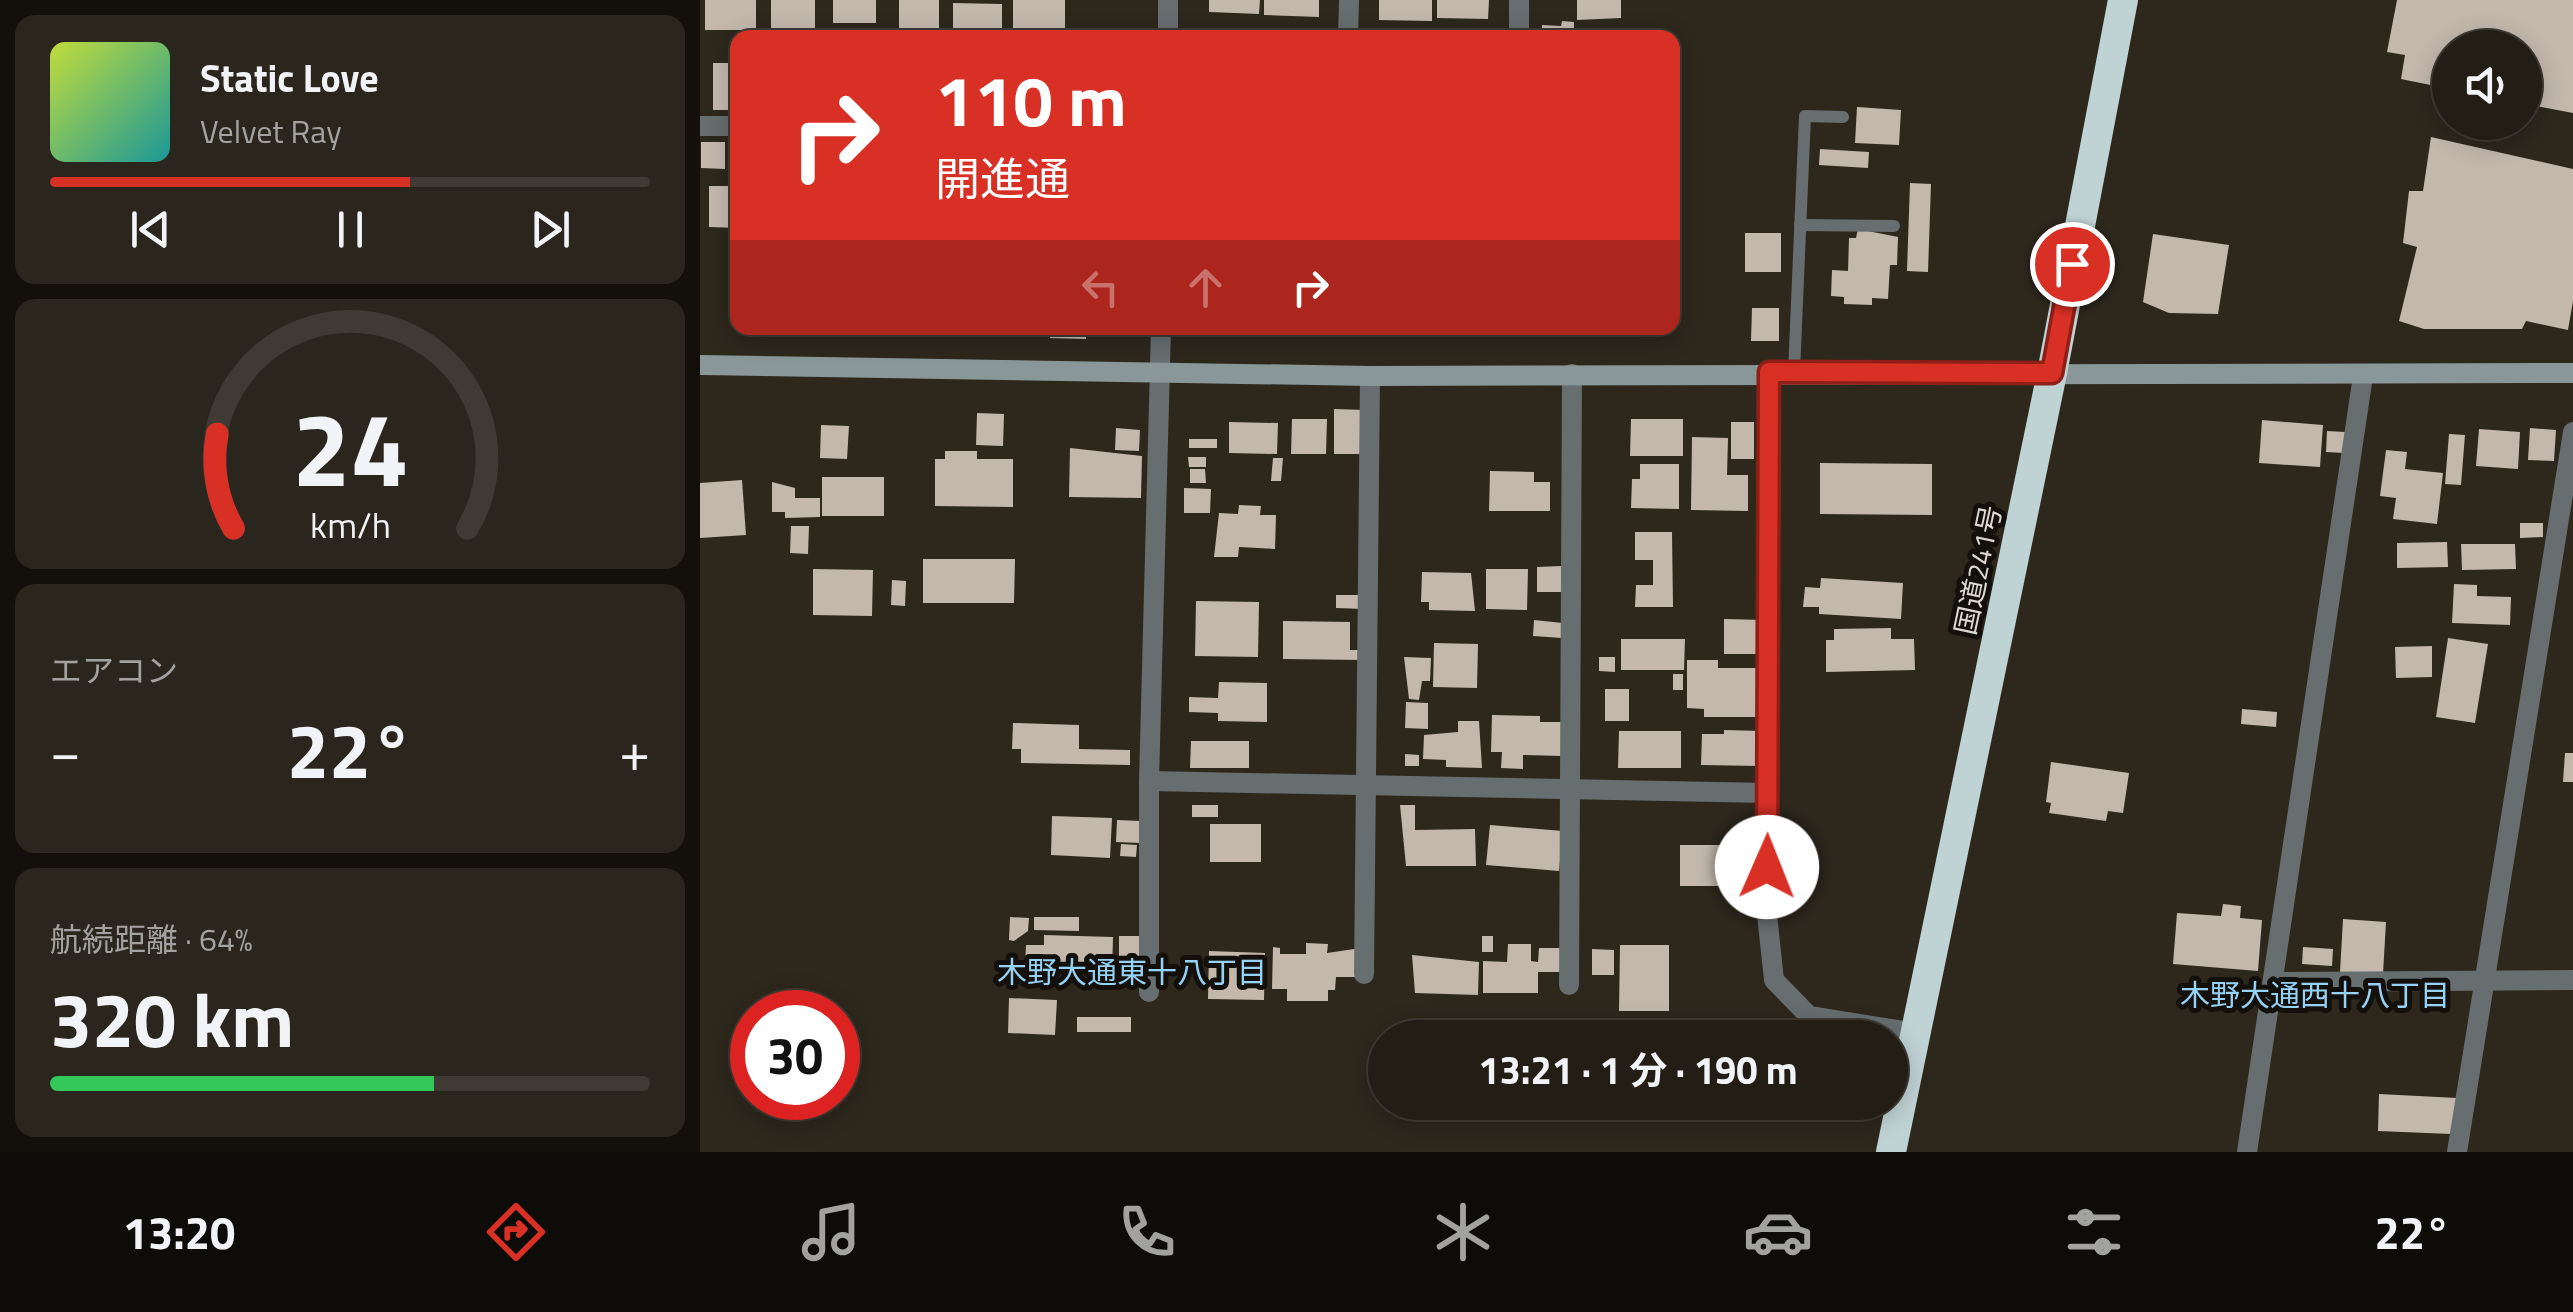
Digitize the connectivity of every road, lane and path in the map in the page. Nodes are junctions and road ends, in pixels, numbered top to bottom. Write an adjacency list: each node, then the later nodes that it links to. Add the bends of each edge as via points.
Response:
1 (1168, 0): 5 (street)
2 (1348, 0): 6 (street)
3 (1519, 0): 7 (street)
4 (2123, 0): 18 (highway, 国道241号)
5 (1168, 30)
6 (1348, 30)
7 (1519, 30)
8 (1844, 116): 11 (lane, via 1805,116)
9 (700, 126): 10 (street)
10 (730, 126)
11 (1800, 225): 12 (lane); 17 (lane)
12 (1894, 226)
13 (1161, 335): 15 (street)
14 (700, 366): 15 (street)
15 (1160, 370): 21 (street); 24 (street)
16 (1769, 372): 17 (street); 20 (street); 27 (street)
17 (1794, 372): 18 (street)
18 (2052, 373): 22 (street); 34 (highway, 国道241号)
19 (2573, 373): 22 (street)
20 (1572, 374): 21 (street); 26 (street)
21 (1370, 376): 25 (street)
22 (2363, 376): 31 (street)
23 (2573, 432): 29 (street)
24 (1149, 781): 25 (street); 33 (street)
25 (1366, 785): 26 (street); 28 (street)
26 (1570, 789): 27 (street); 32 (street)
27 (1768, 793): 34 (street, via 1766,904 1774,980 1809,1016)
28 (1364, 974)
29 (2486, 980): 30 (street); 31 (street); 37 (street)
30 (2573, 980)
31 (2272, 982): 36 (street)
32 (1569, 985)
33 (1149, 992)
34 (1916, 1032): 35 (highway, 国道241号)
35 (1891, 1152)
36 (2247, 1152)
37 (2457, 1152)

